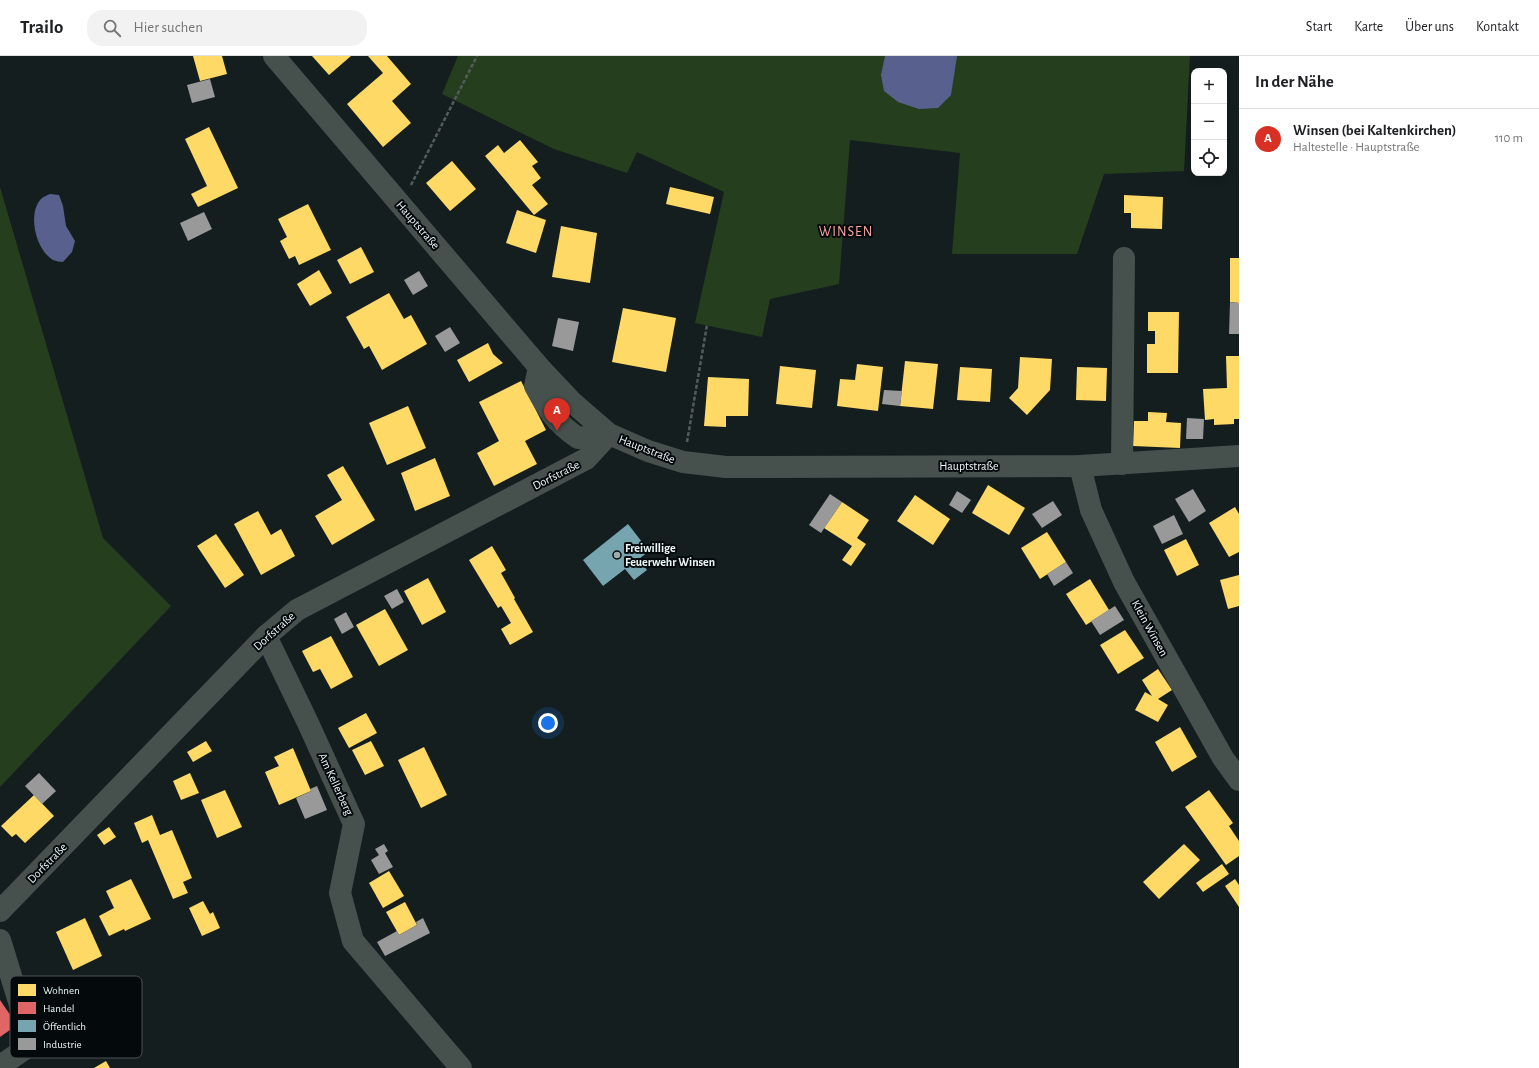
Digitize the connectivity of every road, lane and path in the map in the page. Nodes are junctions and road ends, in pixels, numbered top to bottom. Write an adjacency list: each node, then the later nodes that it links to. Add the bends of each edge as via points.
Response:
1 (274, 56): 3 (street, Hauptstraße)
2 (477, 56): 3 (path)
3 (401, 205): 6 (street, Hauptstraße, via 539,367 572,402)
4 (1124, 258): 9 (street)
5 (707, 325): 8 (path)
6 (609, 434): 8 (street, Hauptstraße, via 648,451); 11 (street, Dorfstraße, via 586,459 297,610)
7 (1239, 456): 9 (street, Hauptstraße)
8 (683, 462): 10 (street, Hauptstraße, via 726,467)
9 (1122, 464): 10 (street, Hauptstraße)
10 (1080, 466): 12 (street, Klein Winsen, via 1091,510 1124,582 1223,758)
11 (266, 636): 13 (street, Dorfstraße); 18 (street, Am Kellerberg, via 354,824 340,892 353,941)
12 (1239, 780)
13 (0, 912)
14 (0, 940): 15 (street)
15 (11, 976)
16 (12, 1058): 17 (street)
17 (0, 1066)
18 (461, 1068)

